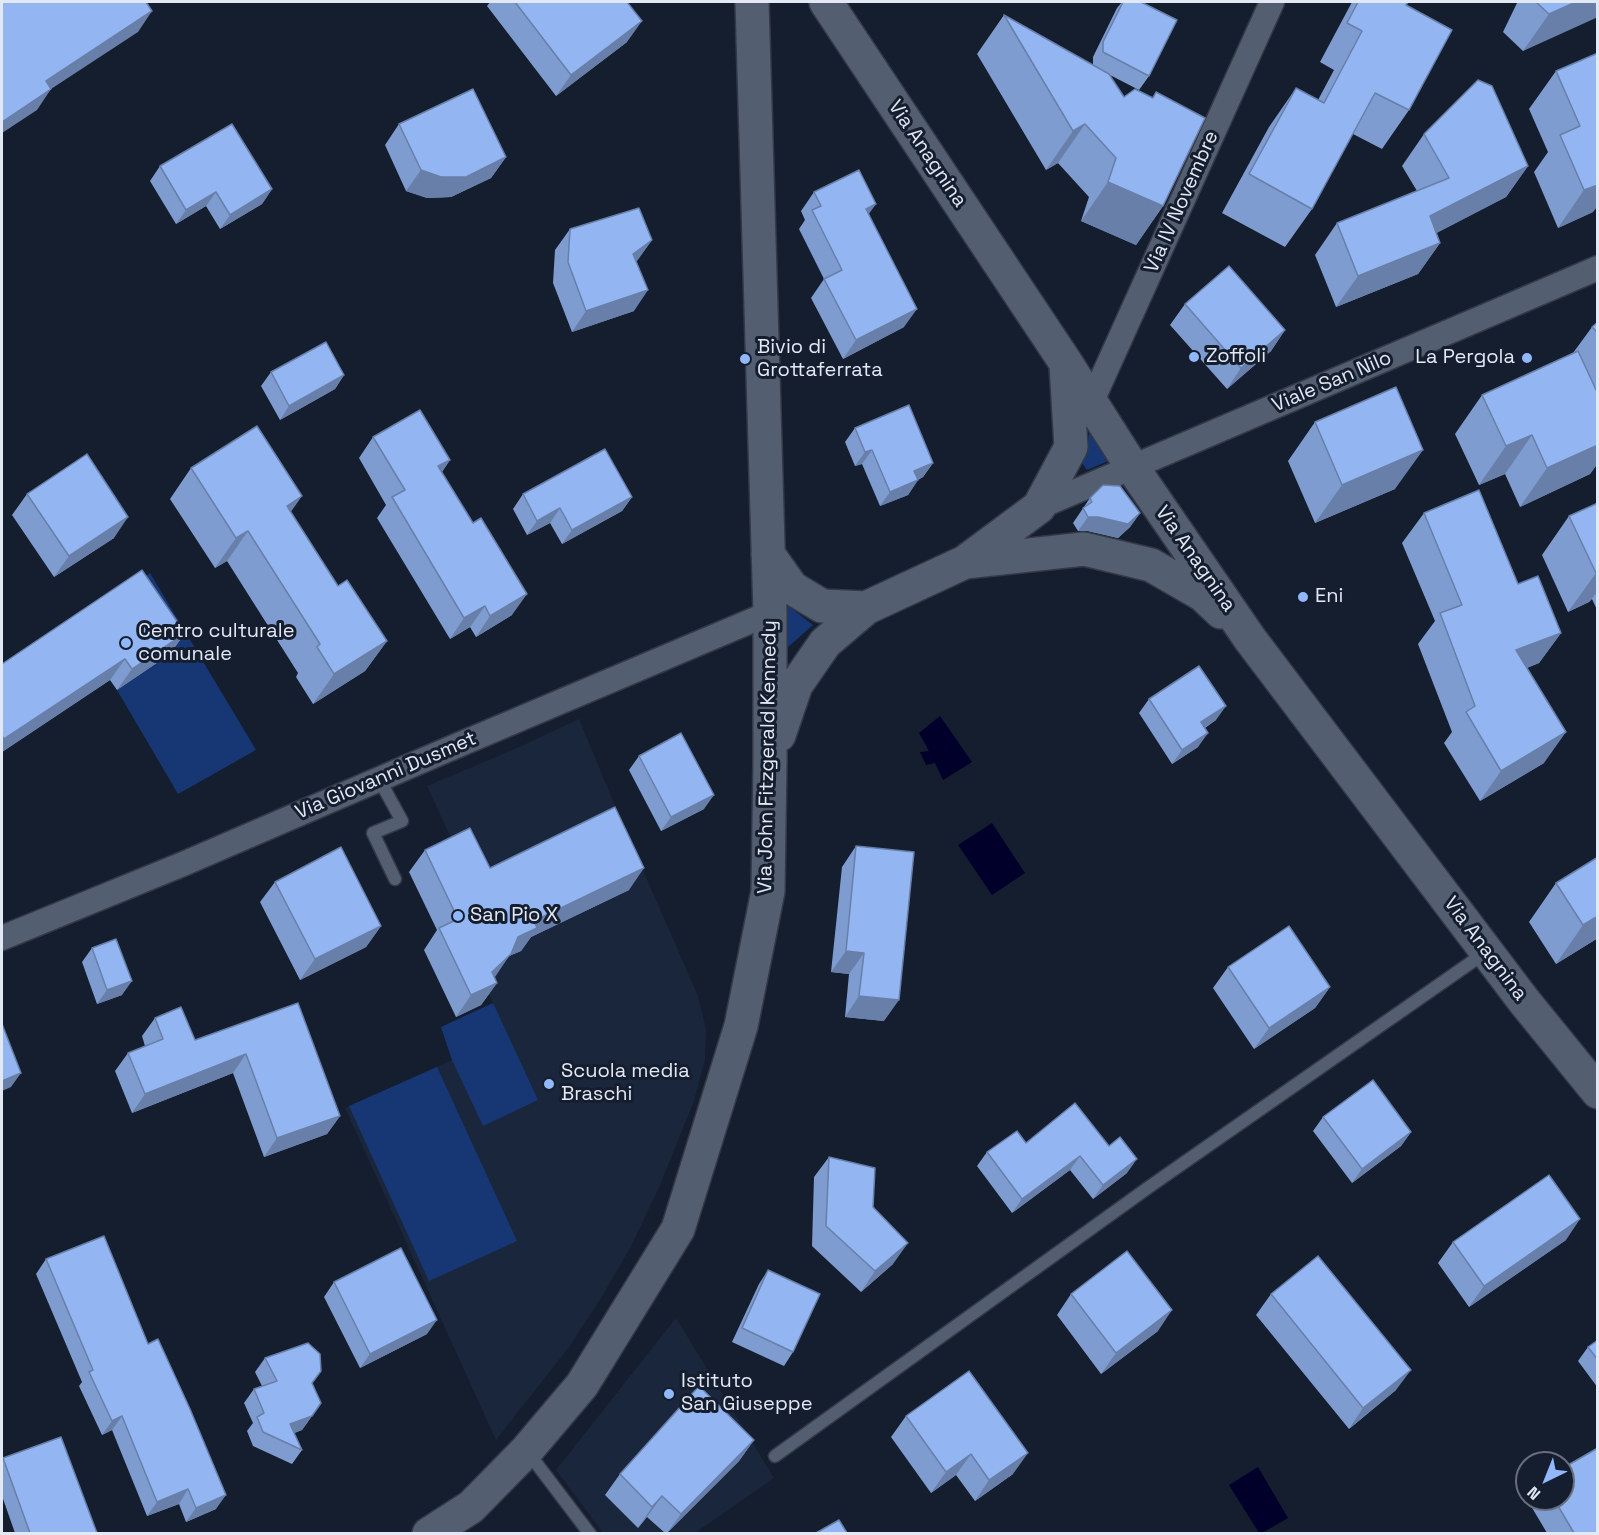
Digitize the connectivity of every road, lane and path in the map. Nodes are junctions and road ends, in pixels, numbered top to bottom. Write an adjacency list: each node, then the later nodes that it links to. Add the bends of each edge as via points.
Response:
1 (752, 2): 9 (main road, Via John Fitzgerald Kennedy)
2 (826, 2): 5 (main road, Via Anagnina)
3 (1272, 2): 6 (street, Via IV Novembre)
4 (1598, 268): 7 (street, Viale San Nilo)
5 (1066, 363): 6 (main road, Via Anagnina); 8 (main road, via 1071,447)
6 (1091, 403): 7 (main road, Via Anagnina)
7 (1132, 467): 8 (street, Viale San Nilo); 13 (main road, Via Anagnina)
8 (1039, 507): 10 (main road)
9 (768, 554): 11 (main road, via 792,588 822,606); 12 (main road, Via John Fitzgerald Kennedy)
10 (965, 562): 11 (main road); 13 (main road, via 1083,549 1151,565 1203,595)
11 (866, 608): 14 (main road, via 825,643 796,685)
12 (770, 613): 14 (main road, Via John Fitzgerald Kennedy); 15 (street, Via Giovanni Dusmet)
13 (1250, 639): 18 (main road, Via Anagnina)
14 (770, 761): 20 (main road, Via John Fitzgerald Kennedy, via 768,891 757,947 741,1026 678,1228 582,1385)
15 (379, 779): 16 (lane, via 402,821 373,833); 17 (street, Via Giovanni Dusmet)
16 (395, 879)
17 (2, 938)
18 (1487, 951): 19 (main road, Via Anagnina); 21 (lane, via 1149,1187)
19 (1598, 1092)
20 (527, 1450): 22 (main road, Via John Fitzgerald Kennedy, via 471,1507); 23 (lane)
21 (775, 1456)
22 (429, 1533)
23 (590, 1533)

